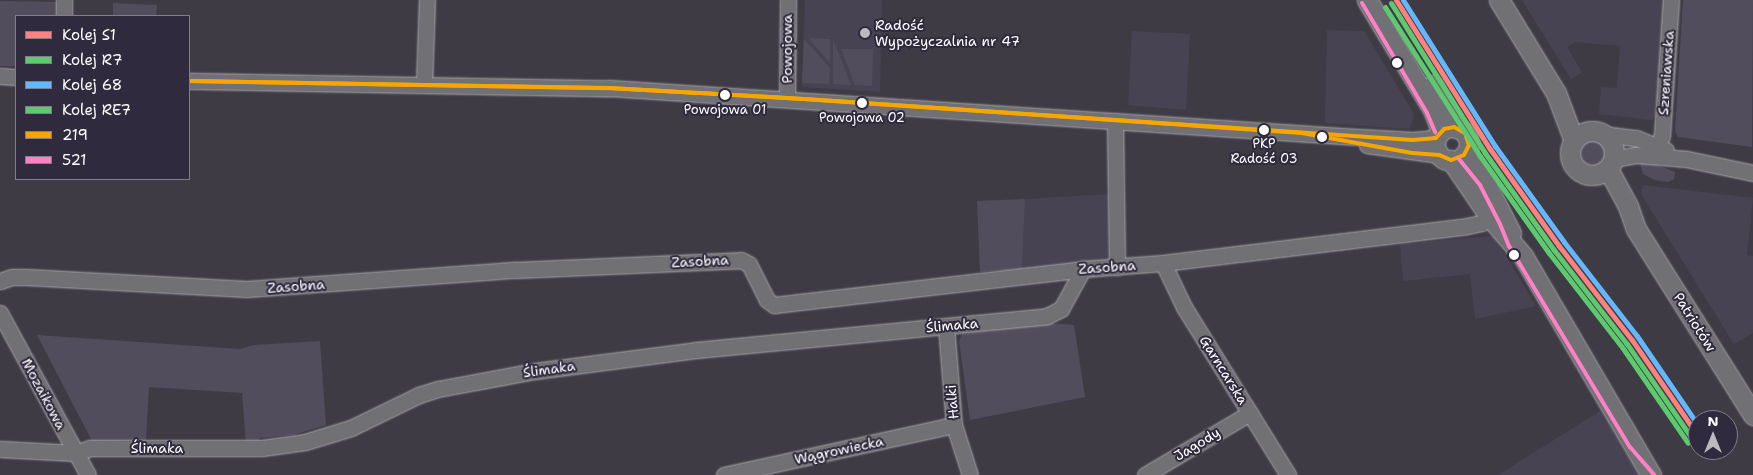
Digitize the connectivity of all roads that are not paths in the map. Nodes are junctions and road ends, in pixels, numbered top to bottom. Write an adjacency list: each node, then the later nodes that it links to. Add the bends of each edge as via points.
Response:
1 (64, 0): 8 (street)
2 (427, 0): 12 (street)
3 (788, 0): 14 (street, Powojowa)
4 (1367, 0): 18 (main road, via 1433,110)
5 (1382, 0): 18 (main road)
6 (1499, 0): 13 (main road)
7 (1671, 0): 19 (street, Szreniawska, via 1662,135)
8 (64, 15)
9 (0, 76): 10 (street)
10 (15, 77)
11 (190, 81): 12 (street)
12 (424, 85): 14 (street, via 609,88)
13 (1556, 93): 16 (main road); 17 (main road)
14 (787, 98): 15 (street)
15 (1115, 121): 18 (street); 26 (street)
16 (1597, 133): 17 (main road, via 1580,135); 19 (street, via 1636,138); 21 (main road, via 1611,143)
17 (1574, 141): 21 (main road, via 1570,154 1580,172)
18 (1448, 144): 23 (main road); 24 (main road, via 1485,182)
19 (1658, 146): 20 (street)
20 (1686, 160): 21 (street, via 1636,155); 22 (street)
21 (1605, 168): 32 (main road, Patriotów, via 1628,206 1636,229)
22 (1753, 173)
23 (1489, 216): 24 (main road); 25 (street, Zasobna, via 1481,223 1467,226)
24 (1514, 244): 34 (main road)
25 (1162, 263): 26 (street, Zasobna); 31 (street, Garncarska, via 1184,306)
26 (1117, 267): 27 (street, Zasobna)
27 (1083, 269): 28 (street, Zasobna, via 774,305 767,300 749,264 741,260 516,270 247,289 26,277); 30 (street, Ślimaka, via 1062,309 1056,313)
28 (0, 281)
29 (0, 312): 36 (street, Mozaikowa)
30 (946, 326): 33 (street, Halki); 36 (street, Ślimaka, via 696,350 535,370 438,389 351,428 305,442 270,447 90,448)
31 (1250, 413): 40 (street, Jagody); 41 (street, Garncarska)
32 (1753, 416)
33 (954, 425): 38 (street, Wągrowiecka); 39 (street, Halki)
34 (1635, 444): 42 (main road); 43 (main road)
35 (0, 449): 36 (street, Ślimaka)
36 (76, 453): 37 (street, Mozaikowa)
37 (88, 475)
38 (724, 475)
39 (970, 475)
40 (1145, 475)
41 (1288, 475)
42 (1651, 475)
43 (1662, 475)

